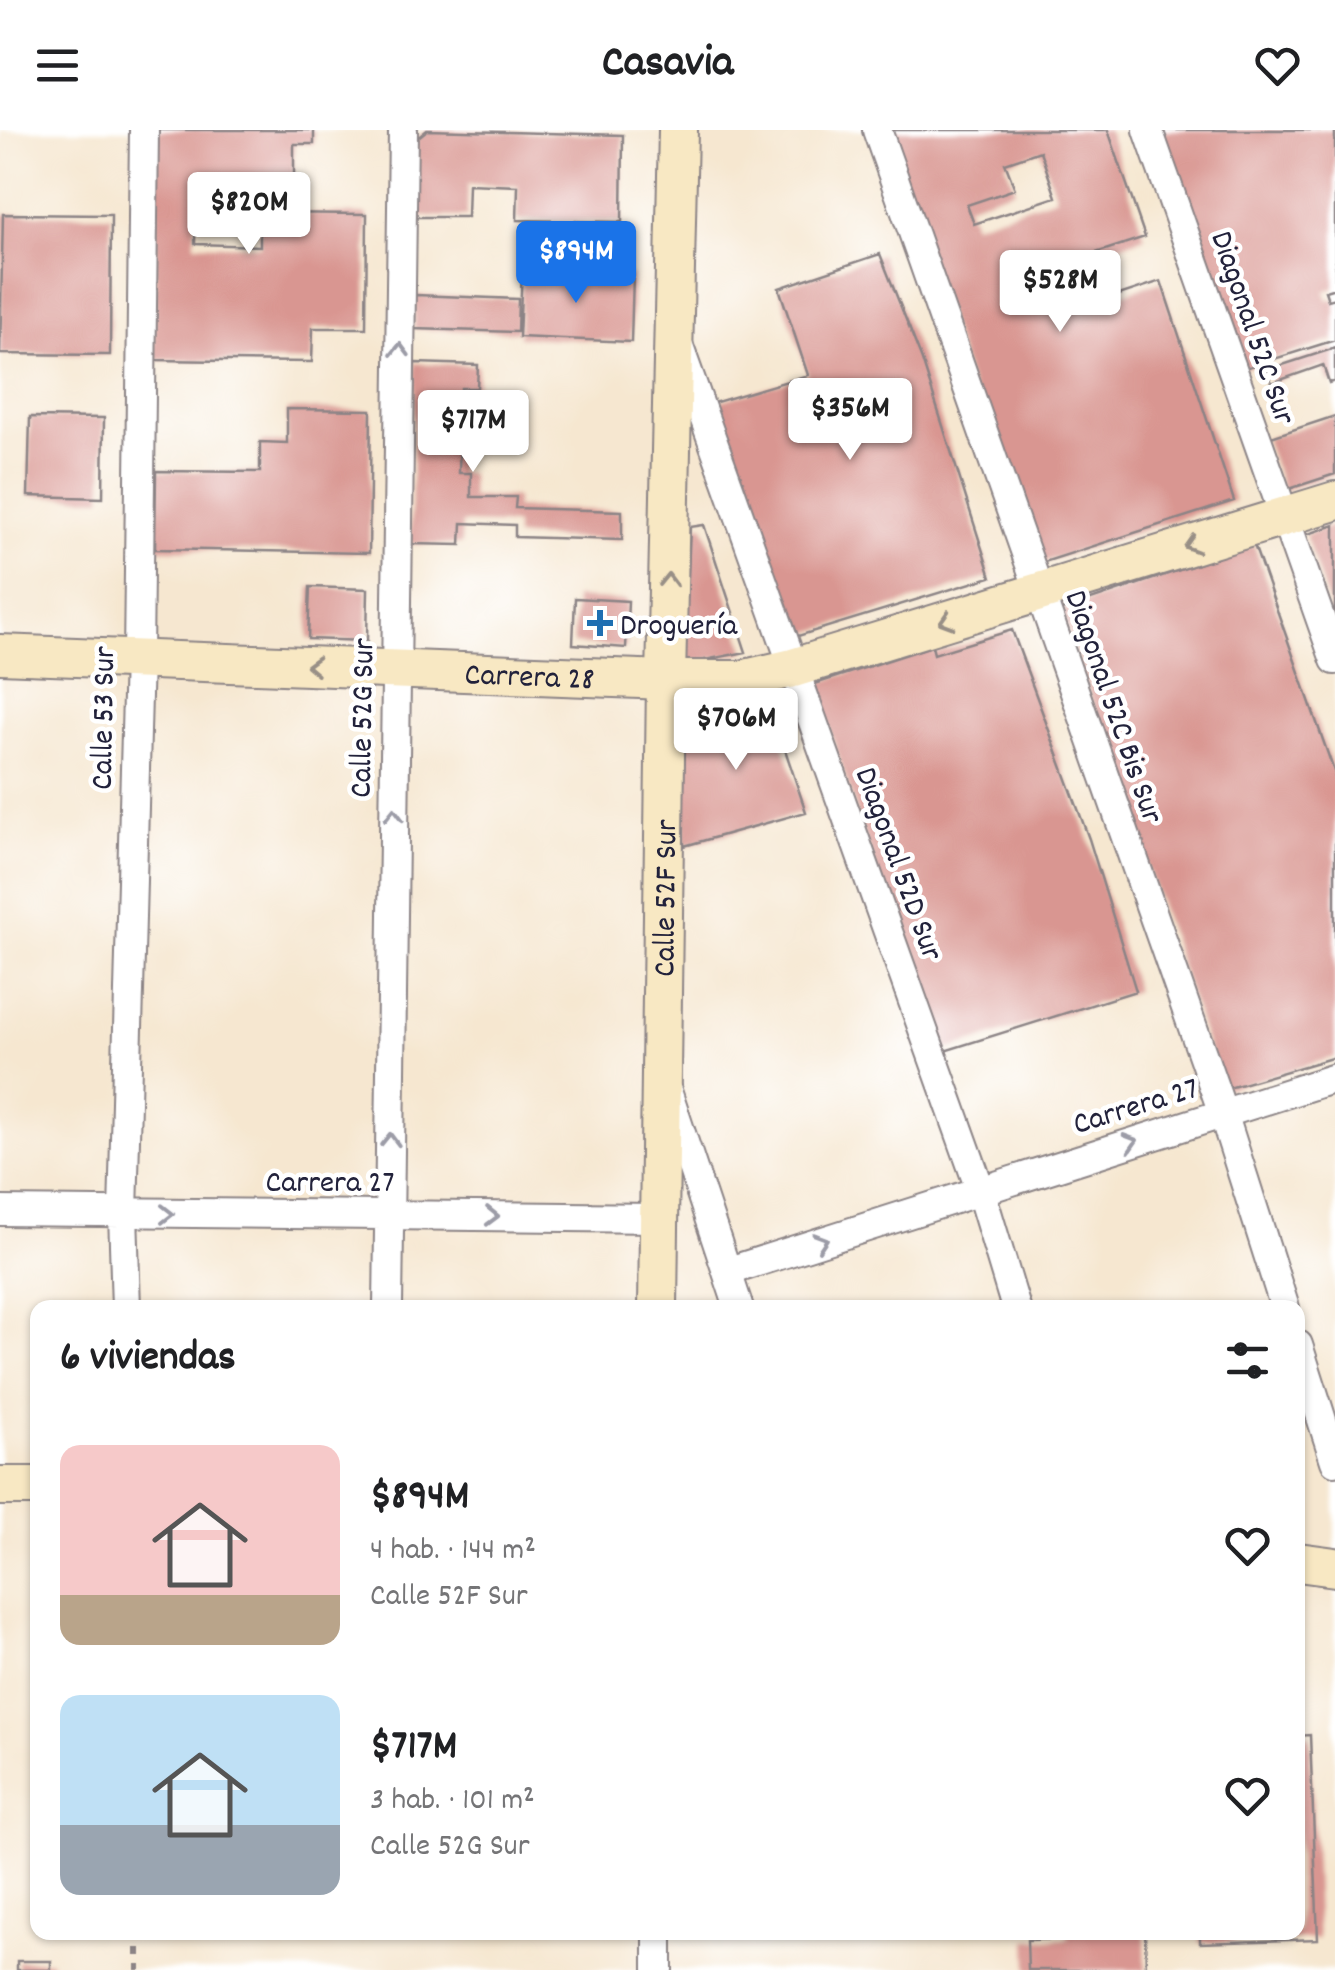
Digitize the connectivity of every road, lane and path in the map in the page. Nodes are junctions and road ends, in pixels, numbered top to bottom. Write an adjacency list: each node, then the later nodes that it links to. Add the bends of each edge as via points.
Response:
1 (144, 130): 11 (street, Calle 53 Sur)
2 (402, 130): 14 (street, Calle 52G Sur, one-way to 2)
3 (678, 130): 6 (street, Calle 52F Sur)
4 (876, 130): 9 (street, Diagonal 52C Bis Sur)
5 (1148, 130): 8 (street, Diagonal 52C Sur)
6 (674, 331): 13 (street, Diagonal 52D Sur); 15 (street, Calle 52F Sur, one-way to 6)
7 (1335, 501): 8 (street, Carrera 28)
8 (1284, 516): 9 (street, Carrera 28, one-way to 9); 12 (street, Diagonal 52C Sur)
9 (1039, 592): 13 (street, Carrera 28, one-way to 13); 18 (street, Diagonal 52C Bis Sur)
10 (0, 654): 11 (street, Carrera 28)
11 (138, 658): 14 (street, Carrera 28, one-way to 11); 21 (street, Calle 53 Sur)
12 (1335, 660)
13 (794, 668): 15 (street, Carrera 28, via 741,680); 19 (street, Diagonal 52D Sur)
14 (396, 669): 15 (street, Carrera 28); 22 (street, Calle 52G Sur, one-way to 14)
15 (666, 680): 16 (street, Calle 52F Sur)
16 (661, 1071): 23 (street, Calle 52F Sur); 24 (street)
17 (1335, 1078): 18 (street, Carrera 27)
18 (1223, 1113): 19 (street, Carrera 27, one-way to 18); 30 (street, Diagonal 52C Bis Sur)
19 (980, 1189): 24 (street, Carrera 27, one-way to 19); 29 (street, Diagonal 52D Sur)
20 (0, 1211): 21 (street, Carrera 27)
21 (123, 1214): 22 (street, Carrera 27, one-way to 22); 25 (street, Calle 53 Sur)
22 (389, 1215): 23 (street, Carrera 27, one-way to 23); 26 (street, Calle 52G Sur)
23 (659, 1218): 27 (street, Calle 52F Sur)
24 (728, 1271): 28 (street)
25 (126, 1300)
26 (388, 1300)
27 (658, 1300)
28 (737, 1300)
29 (1014, 1300)
30 (1283, 1300)
31 (1305, 1367): 32 (street)
32 (1335, 1461)
33 (0, 1486): 34 (street)
34 (30, 1486)
35 (1305, 1563): 36 (street)
36 (1335, 1568)
37 (138, 1940): 39 (path)
38 (658, 1940): 40 (street)
39 (138, 1970)
40 (658, 1970)

